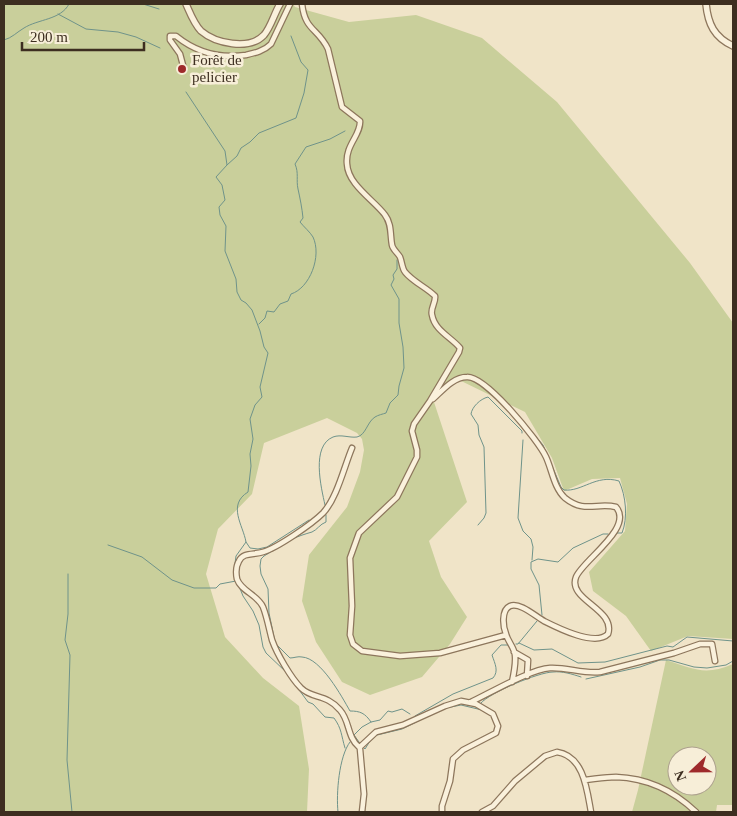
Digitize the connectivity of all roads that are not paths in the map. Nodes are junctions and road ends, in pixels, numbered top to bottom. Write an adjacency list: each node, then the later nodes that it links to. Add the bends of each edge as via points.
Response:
1 (186, 4): 2 (street, via 196,25 205,34 224,42 239,43 263,36)
2 (280, 4)
3 (290, 4): 7 (street, via 271,44 255,53 214,56 170,36)
4 (302, 4): 8 (street, via 304,19 328,49 342,107 360,121 347,154 349,171 362,192 386,217 392,247 400,257 403,269 435,296 432,312 435,323 460,348)
5 (706, 4): 6 (street, via 712,29)
6 (733, 46)
7 (184, 69)
8 (430, 402): 10 (street, via 414,424 412,431 417,457 401,491 362,530 353,545 349,568 351,638 362,651 408,656 447,652); 10 (street, via 459,379 477,379 500,399 542,449 565,498 585,507 610,506 619,510 617,527 575,582 582,596 606,618 609,626 607,636 586,638 514,605 504,613)
9 (352, 448): 16 (street, via 332,501 323,512 302,530 266,551 241,557 236,573 241,586 263,607 274,644 298,684 305,691 334,703 344,715 352,738)
10 (506, 635): 11 (street)
11 (514, 652): 13 (street, via 528,660); 14 (street)
12 (715, 661): 13 (street, via 712,644 702,644 600,672 550,668)
13 (527, 676): 14 (street)
14 (512, 682): 15 (street)
15 (471, 702): 16 (street, via 452,703 403,725 376,732); 19 (street, via 493,714 498,730 454,757)
16 (360, 747): 18 (street, via 364,794)
17 (585, 780): 20 (street, via 569,757 554,752 516,780); 21 (street); 22 (street, via 615,777 644,782 676,795)
18 (362, 812)
19 (442, 812)
20 (482, 812)
21 (591, 812)
22 (696, 812)

